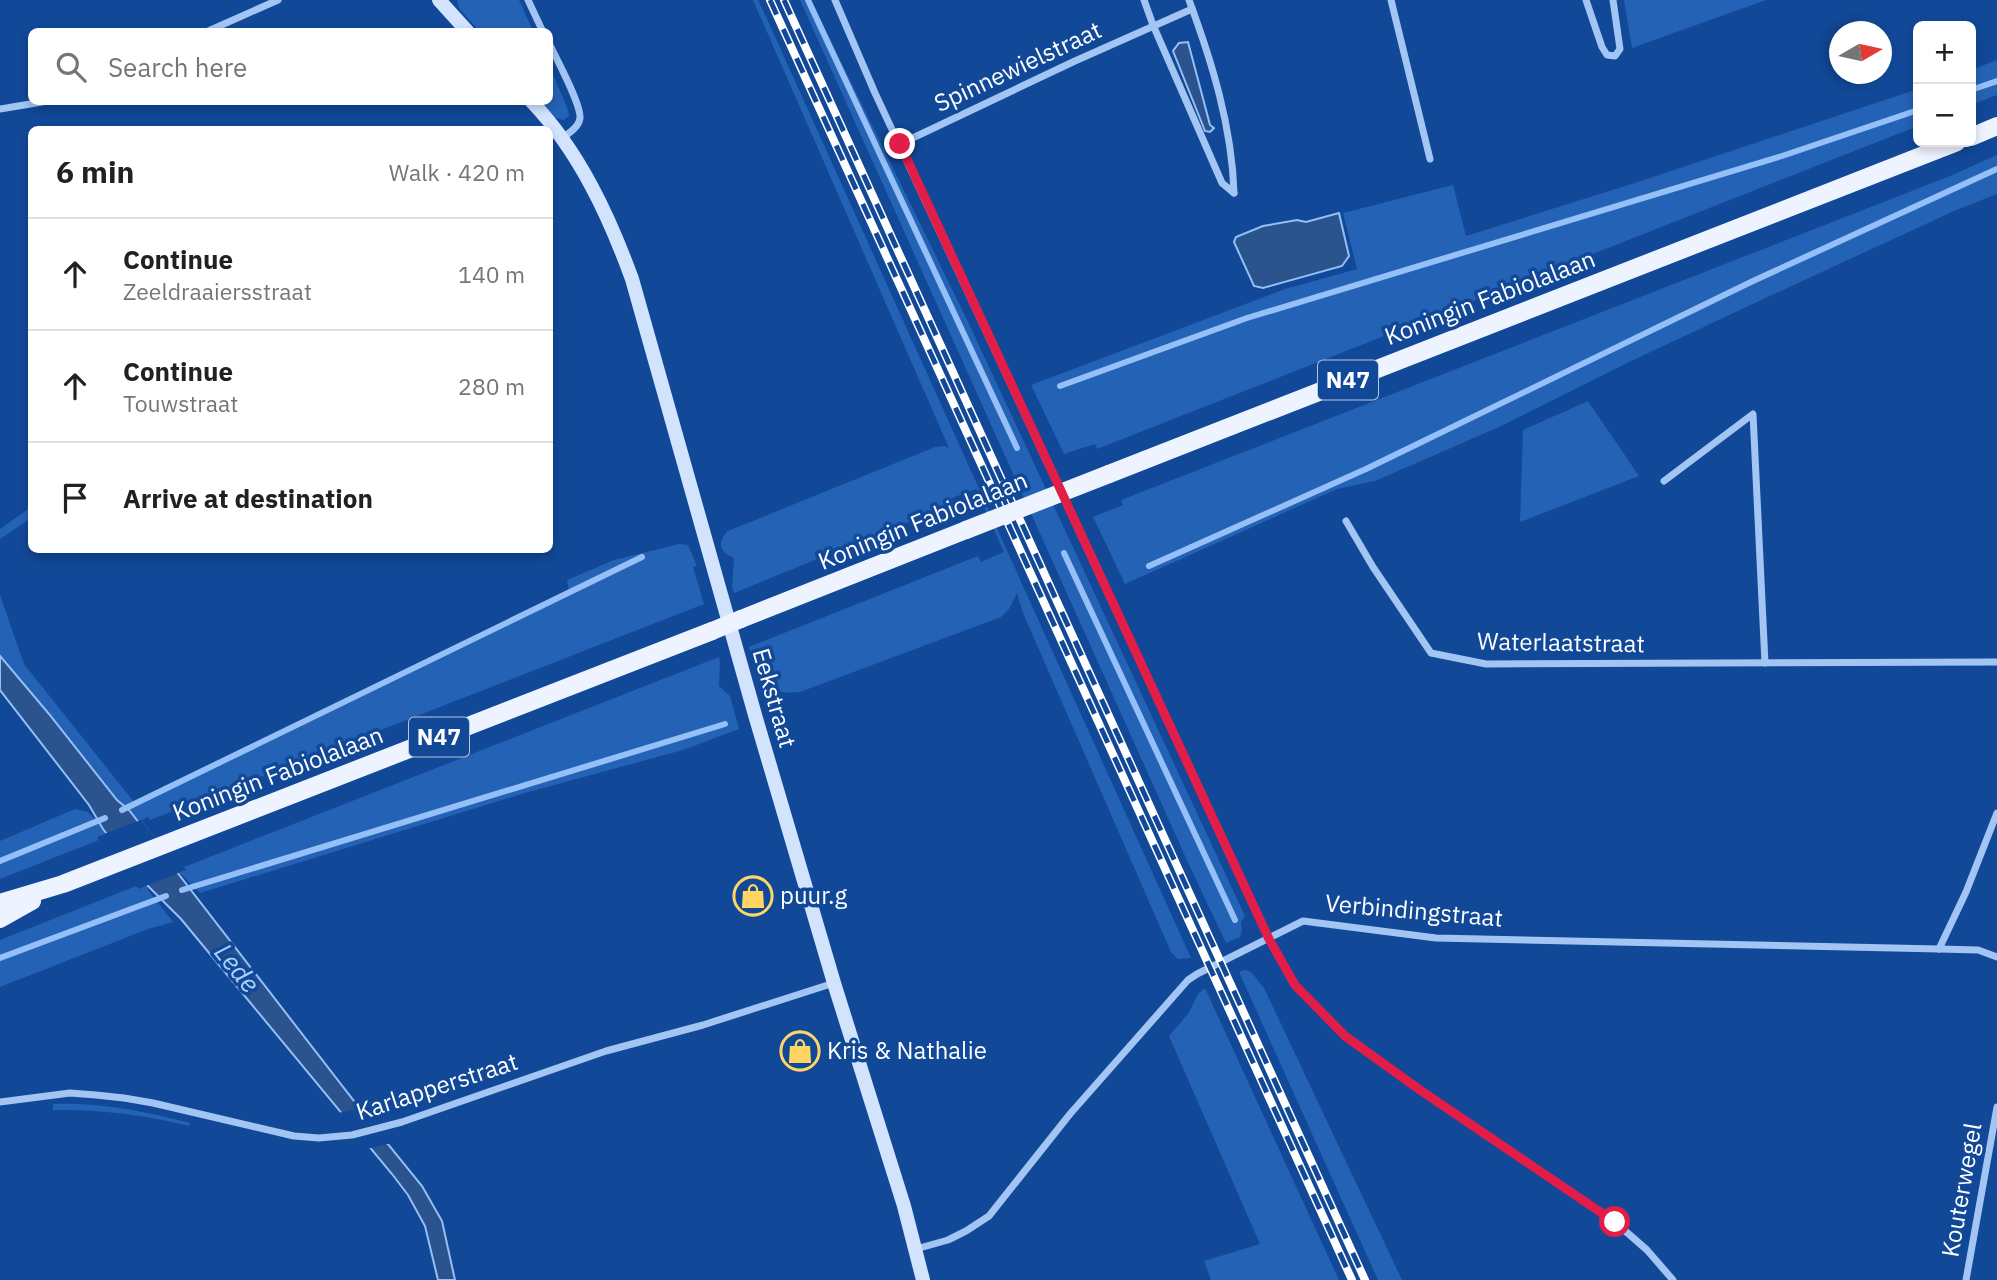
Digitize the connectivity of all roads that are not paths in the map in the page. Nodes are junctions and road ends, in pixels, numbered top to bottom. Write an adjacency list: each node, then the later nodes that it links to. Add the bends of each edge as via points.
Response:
1 (278, 0): 12 (street)
2 (439, 0): 13 (street)
3 (528, 0): 14 (street)
4 (835, 0): 24 (street)
5 (1144, 0): 11 (street)
6 (1189, 0): 10 (street)
7 (1391, 0): 26 (street)
8 (1586, 0): 9 (street, via 1602,47 1615,57 1620,49)
9 (1614, 0)
10 (1192, 9): 11 (street, Spinnewielstraat); 11 (street, via 1204,38 1226,129 1234,194 1222,183)
11 (1153, 25): 24 (street, Spinnewielstraat)
12 (215, 28)
13 (464, 28)
14 (541, 28)
15 (553, 52): 23 (street, via 580,119)
16 (28, 104): 18 (street)
17 (534, 105): 19 (street, Eekstraat)
18 (0, 109)
19 (551, 126)
20 (1997, 126): 22 (main road)
21 (553, 129): 23 (street, Eekstraat)
22 (1976, 134)
23 (561, 139): 38 (street, Eekstraat, via 603,208 632,279)
24 (900, 144): 35 (street)
25 (1944, 147): 32 (main road, Koningin Fabiolalaan / N47, bridge)
26 (1430, 159)
27 (1664, 481): 30 (street, via 1753,414)
28 (1346, 521): 30 (street, Waterlaatstraat, via 1431,653 1486,664)
29 (1997, 662): 30 (street, Waterlaatstraat)
30 (1765, 663)
31 (1997, 813): 36 (street)
32 (63, 884): 33 (main road, Koningin Fabiolalaan / N47); 34 (main road, Koningin Fabiolalaan / N47)
33 (0, 903)
34 (0, 919)
35 (1269, 939): 36 (street, Verbindingstraat, via 1304,921 1436,938); 41 (street, Verbindingstraat, via 1188,980 1070,1114 989,1216 948,1240); 43 (street, via 1295,985 1345,1036 1615,1222)
36 (1938, 949): 37 (street, Verbindingstraat, via 1978,950)
37 (1997, 957)
38 (834, 983): 39 (street, Karlapperstraat, via 703,1026 606,1051 352,1135 294,1136 144,1101 96,1095 71,1093); 41 (street, Eekstraat)
39 (0, 1102)
40 (1997, 1107): 44 (street, Kouterwegel)
41 (916, 1249): 42 (street, Eekstraat)
42 (923, 1280)
43 (1673, 1280)
44 (1966, 1280)

